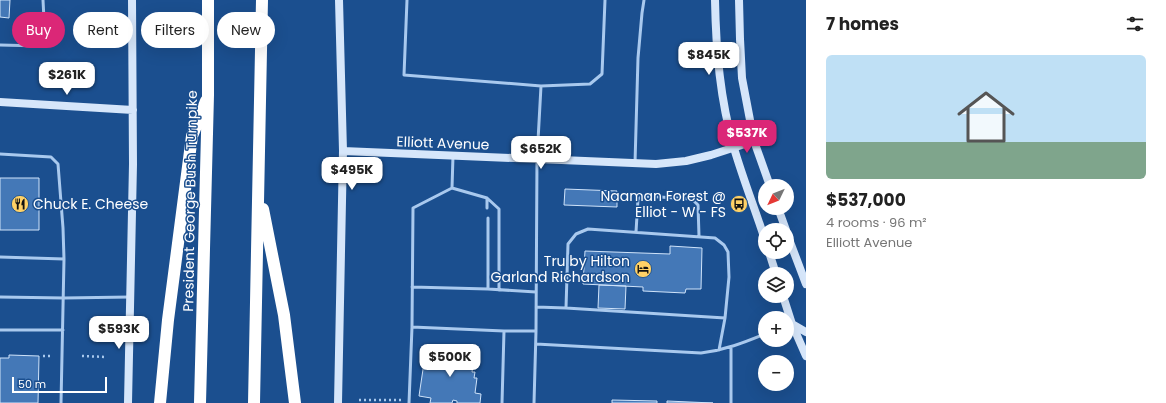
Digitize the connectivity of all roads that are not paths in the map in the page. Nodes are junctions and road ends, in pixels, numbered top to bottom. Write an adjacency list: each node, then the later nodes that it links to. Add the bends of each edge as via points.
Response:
1 (43, 0): 11 (lane, via 45,39 40,46)
2 (132, 0): 15 (main road)
3 (208, 0): 13 (highway, President George Bush Turnpike)
4 (262, 0): 24 (highway)
5 (339, 0): 18 (main road)
6 (407, 0): 12 (lane, via 404,75)
7 (605, 0): 12 (lane, via 602,74 590,84)
8 (644, 0): 22 (lane, via 638,58)
9 (715, 0): 17 (main road, via 719,77)
10 (739, 0): 16 (main road, via 742,78)
11 (0, 45)
12 (541, 86): 21 (lane)
13 (208, 95): 61 (highway, via 192,136); 62 (highway, President George Bush Turnpike)
14 (0, 102): 15 (main road)
15 (133, 110): 41 (main road)
16 (754, 141): 17 (main road, Elliott Avenue); 23 (main road)
17 (734, 148): 22 (main road, Elliott Avenue, via 686,161); 29 (main road)
18 (342, 152): 20 (main road, Elliott Avenue); 65 (main road)
19 (0, 154): 34 (lane, via 51,157 58,164)
20 (452, 156): 21 (main road, Elliott Avenue); 25 (lane)
21 (537, 159): 22 (main road, Elliott Avenue); 39 (lane)
22 (635, 163)
23 (768, 179)
24 (258, 186): 63 (highway); 64 (highway, via 284,315)
25 (452, 188): 26 (lane); 36 (lane, via 414,208)
26 (487, 198): 27 (lane); 38 (lane, via 499,209)
27 (487, 208)
28 (488, 218): 37 (lane)
29 (759, 223)
30 (636, 232): 31 (lane); 31 (lane, via 638,199 643,196 692,199 698,205); 44 (lane, via 588,229 576,234 568,244)
31 (699, 236): 45 (lane, via 715,238 728,252 729,277)
32 (794, 252): 35 (main road)
33 (0, 257): 34 (lane)
34 (64, 259): 42 (lane)
35 (806, 284)
36 (412, 287): 37 (lane); 46 (lane)
37 (488, 289): 38 (lane)
38 (499, 290): 39 (lane)
39 (536, 292): 43 (lane)
40 (0, 297): 42 (lane)
41 (130, 297): 42 (lane); 60 (main road)
42 (64, 298): 49 (lane)
43 (536, 307): 44 (lane); 51 (lane)
44 (566, 308): 45 (lane)
45 (725, 318): 57 (lane)
46 (412, 327): 50 (lane); 66 (lane)
47 (794, 327): 52 (main road)
48 (0, 330): 49 (lane)
49 (63, 330): 59 (lane)
50 (504, 331): 51 (lane); 67 (lane)
51 (536, 331): 55 (lane)
52 (806, 332)
53 (794, 334): 58 (main road)
54 (758, 337): 56 (lane)
55 (536, 344): 57 (lane, via 701,353); 68 (lane)
56 (731, 347): 57 (lane); 69 (lane)
57 (719, 350)
58 (806, 356)
59 (61, 403)
60 (128, 403)
61 (160, 403)
62 (200, 403)
63 (254, 403)
64 (295, 403)
65 (338, 403)
66 (409, 403)
67 (502, 403)
68 (534, 403)
69 (731, 403)

